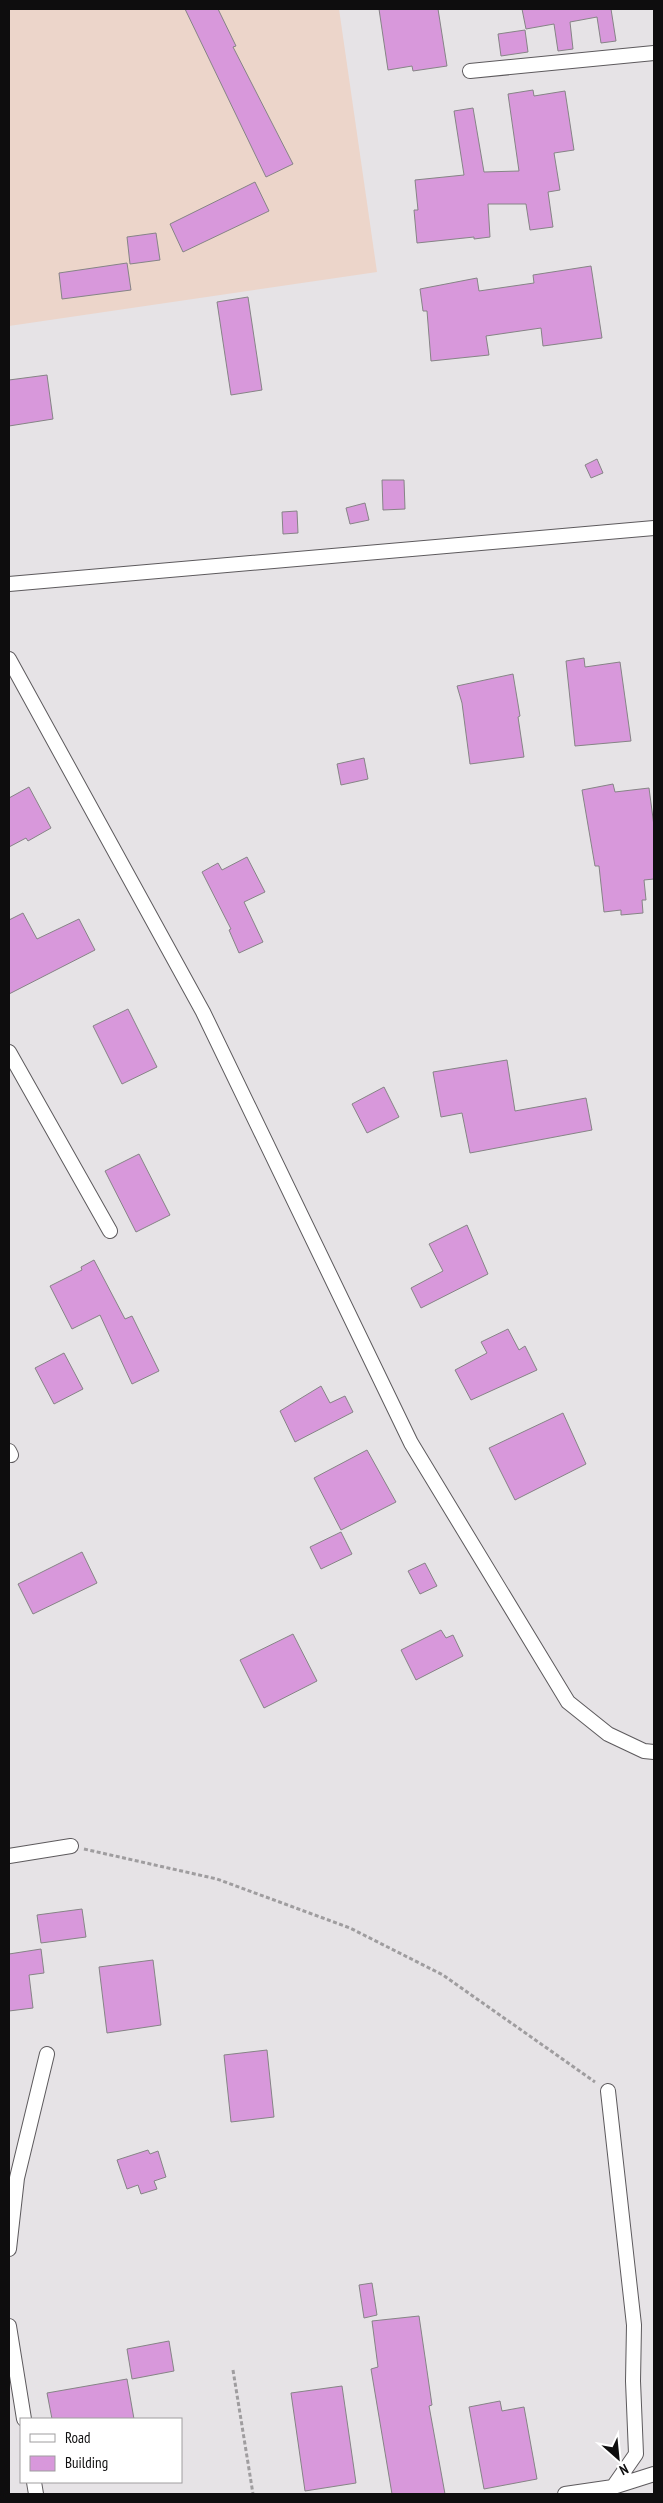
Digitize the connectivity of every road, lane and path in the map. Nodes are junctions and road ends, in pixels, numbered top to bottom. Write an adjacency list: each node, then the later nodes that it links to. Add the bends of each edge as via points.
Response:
1 (654, 54): 2 (street)
2 (470, 71)
3 (654, 528): 4 (street)
4 (9, 584)
5 (9, 659): 8 (street, via 202,1012 412,1443 568,1702 608,1734 644,1751)
6 (9, 1052): 7 (street)
7 (110, 1231)
8 (654, 1752)
9 (71, 1846): 10 (street); 12 (path, via 217,1879 350,1928 443,1975)
10 (9, 1856)
11 (47, 2054): 13 (street)
12 (608, 2091): 19 (street, via 634,2325 636,2454)
13 (13, 2178): 14 (street)
14 (9, 2249)
15 (9, 2326): 17 (street)
16 (233, 2370): 20 (path)
17 (24, 2418)
18 (654, 2474): 19 (street)
19 (613, 2487): 21 (street)
20 (254, 2494)
21 (565, 2494)

